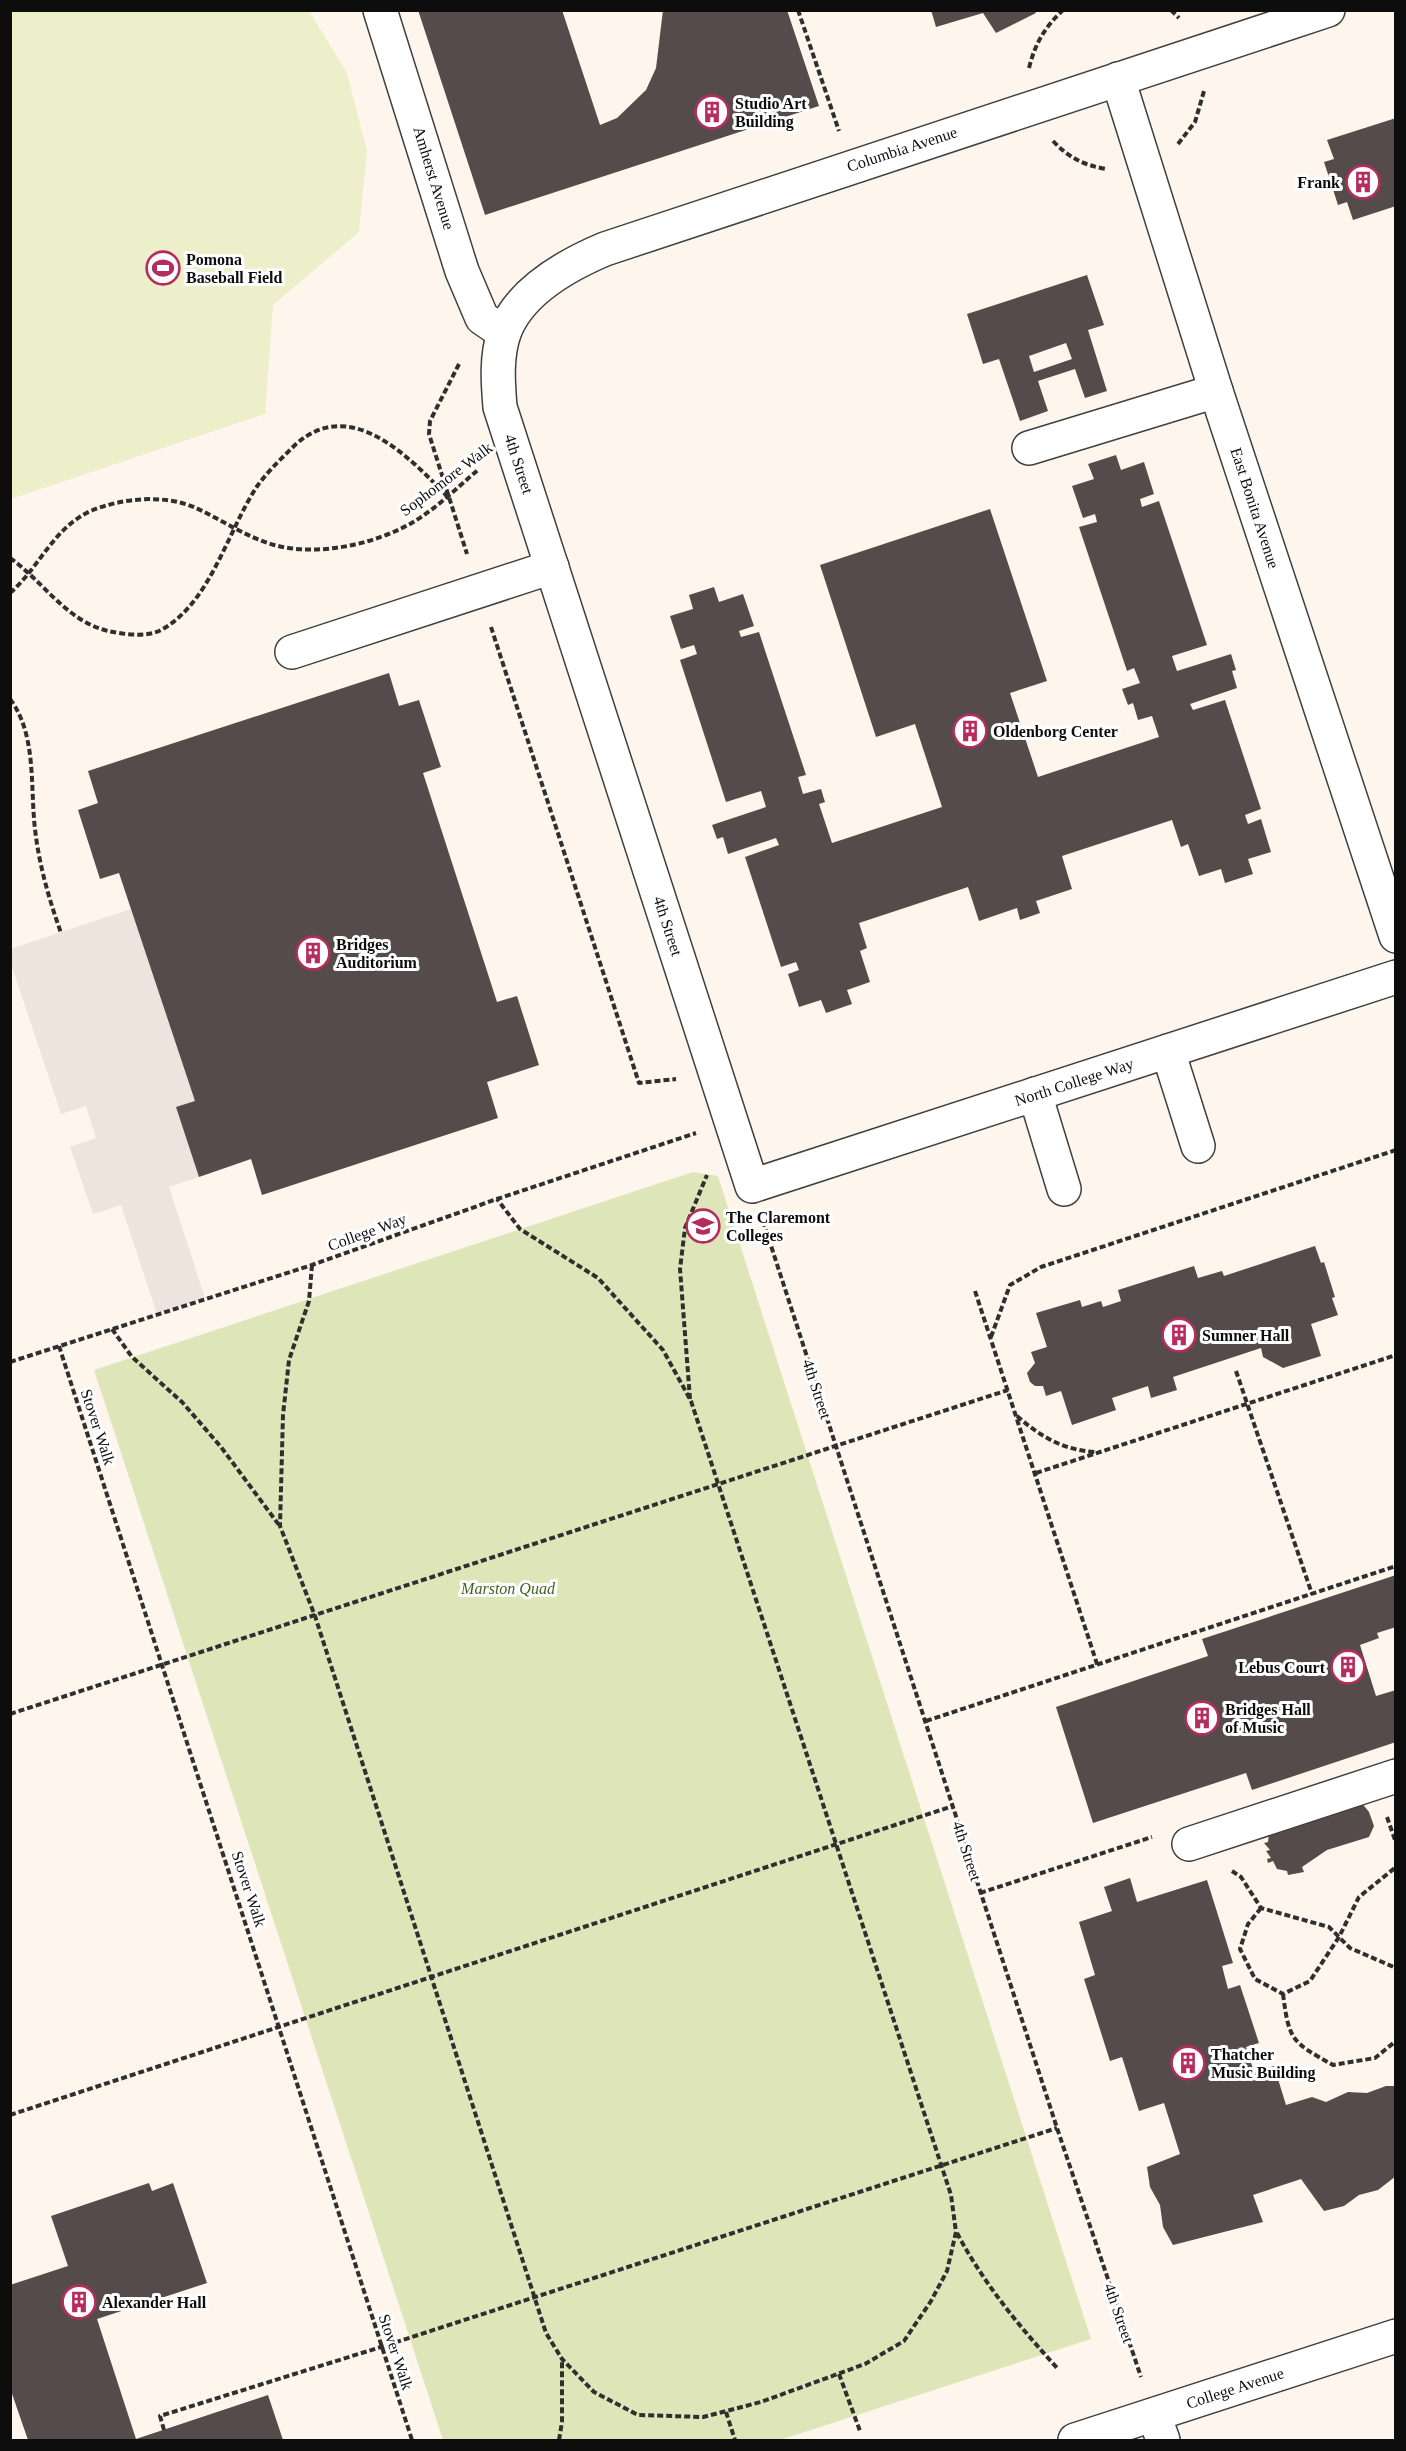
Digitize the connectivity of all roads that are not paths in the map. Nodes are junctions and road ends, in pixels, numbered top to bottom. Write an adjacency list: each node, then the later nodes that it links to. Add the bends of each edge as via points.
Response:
1 (381, 10): 4 (street, Amherst Avenue, via 462,271)
2 (1328, 10): 3 (street, Columbia Avenue)
3 (1118, 79): 4 (street, Columbia Avenue, via 605,249 570,264 521,307); 5 (street, East Bonita Avenue)
4 (493, 325): 7 (street, 4th Street, via 500,407)
5 (1216, 391): 6 (street); 9 (street, East Bonita Avenue)
6 (1029, 448)
7 (552, 567): 8 (street); 14 (street, 4th Street)
8 (292, 652)
9 (1395, 936)
10 (1395, 977): 11 (street, North College Way)
11 (1168, 1051): 12 (street, North College Way); 13 (street)
12 (1035, 1094): 14 (street, North College Way); 15 (street)
13 (1198, 1146)
14 (752, 1186)
15 (1064, 1189)
16 (1395, 1776): 17 (street)
17 (1189, 1844)
18 (1395, 2336): 19 (street, College Avenue)
19 (1159, 2428): 20 (street, College Avenue)
20 (1075, 2440)

